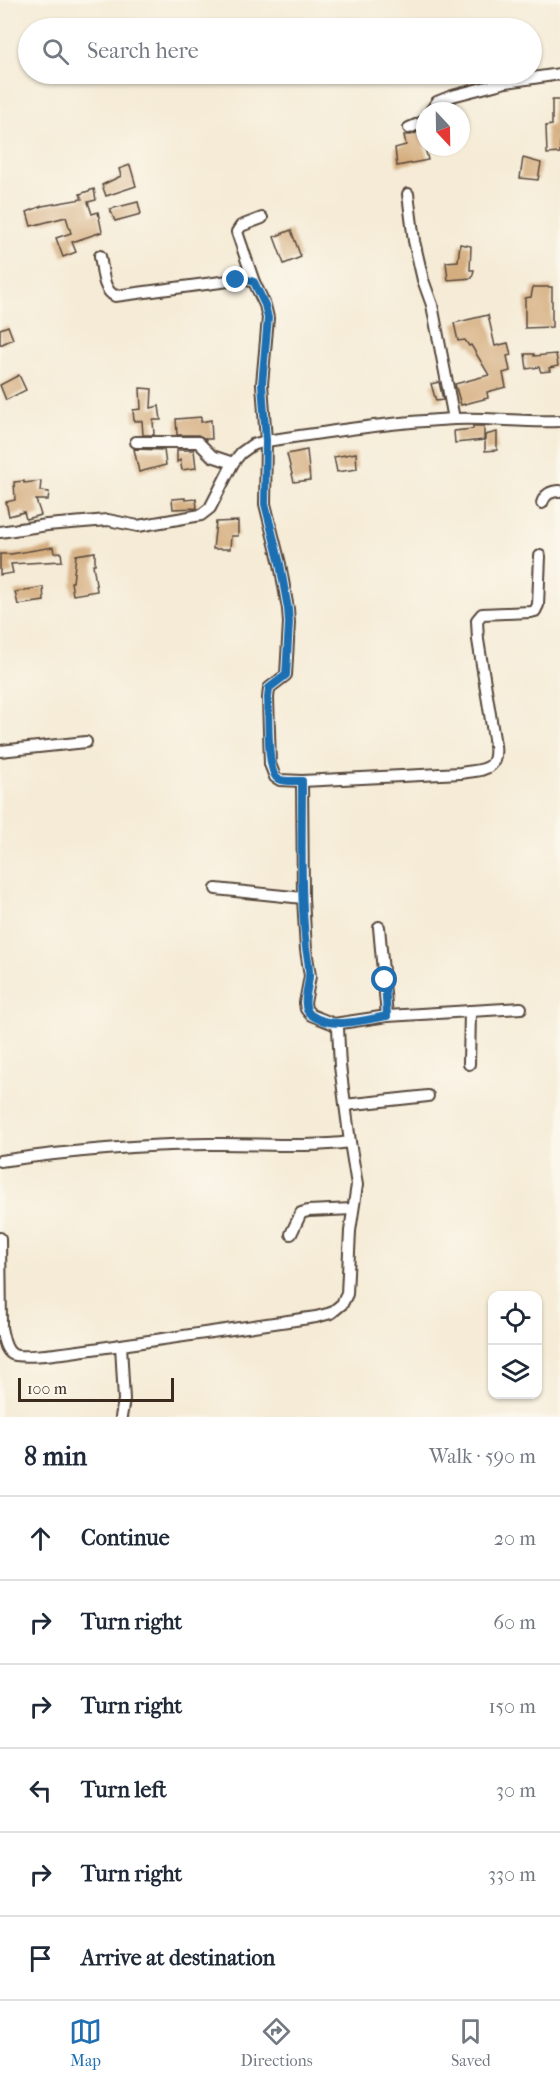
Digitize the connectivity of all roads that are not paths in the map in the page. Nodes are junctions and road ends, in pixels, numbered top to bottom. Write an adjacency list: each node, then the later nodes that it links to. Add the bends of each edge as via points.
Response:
1 (560, 74): 2 (street)
2 (542, 77)
3 (498, 84): 4 (street)
4 (436, 102)
5 (416, 125): 6 (street)
6 (408, 128)
7 (408, 195): 11 (street, via 414,241 432,305)
8 (262, 218): 10 (street, via 241,226 237,232)
9 (100, 256): 10 (street, via 107,289 115,296 236,280)
10 (254, 282): 13 (street, via 268,318 262,384)
11 (454, 419): 12 (street); 13 (street)
12 (560, 421)
13 (266, 441): 15 (street, via 252,445); 22 (street, via 265,504 289,623 286,675 269,688 270,764 280,780)
14 (136, 442): 15 (street, via 198,442 212,456)
15 (233, 463): 18 (street, via 210,508 201,516 138,526 94,520)
16 (560, 490): 17 (street, via 549,493)
17 (543, 502)
18 (0, 532)
19 (540, 556): 22 (street, via 535,611 486,613 477,620 495,745 493,765 461,773)
20 (86, 742): 21 (street)
21 (0, 751)
22 (302, 781): 24 (street)
23 (216, 889): 24 (street)
24 (303, 898): 29 (street, via 310,976 306,1009)
25 (379, 927): 28 (street)
26 (521, 1008): 27 (street)
27 (470, 1011): 28 (street); 30 (street)
28 (387, 1016): 29 (street)
29 (334, 1024): 32 (street, via 340,1035)
30 (469, 1064)
31 (428, 1096): 32 (street)
32 (345, 1105): 33 (street)
33 (350, 1142): 34 (street, via 100,1149); 35 (street, via 357,1185)
34 (0, 1161)
35 (353, 1209): 36 (street, via 301,1213); 39 (street, via 348,1294 331,1313)
36 (291, 1234)
37 (0, 1238): 38 (street)
38 (0, 1324): 39 (street, via 4,1343 16,1356)
39 (121, 1345): 40 (street)
40 (121, 1417)

